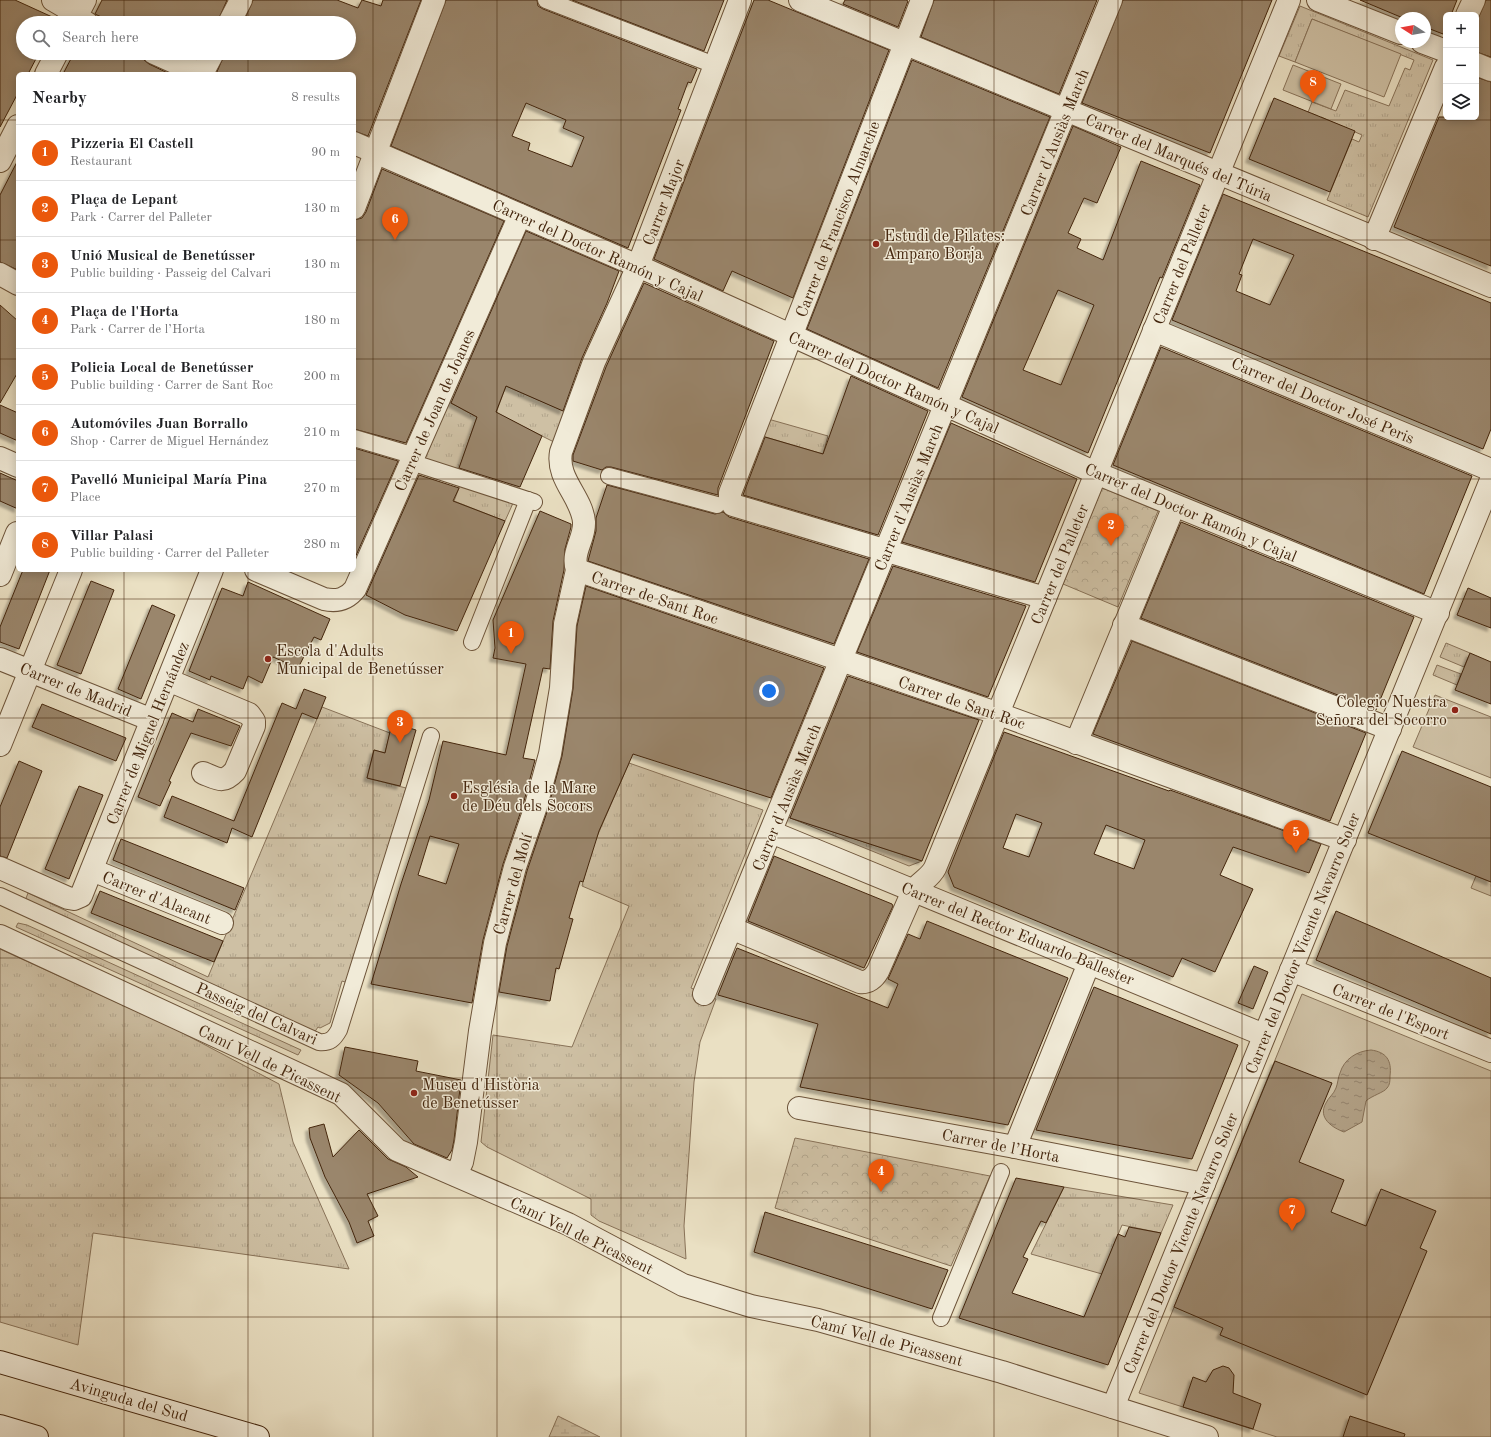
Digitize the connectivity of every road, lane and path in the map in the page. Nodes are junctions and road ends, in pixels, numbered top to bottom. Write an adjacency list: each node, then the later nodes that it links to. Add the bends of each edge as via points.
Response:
1 (53, 0): 13 (street)
2 (242, 0): 14 (street)
3 (434, 0): 32 (street)
4 (546, 0): 22 (street)
5 (740, 0): 38 (street, Carrer Major)
6 (800, 0): 16 (street, Carrer del Marqués del Túria)
7 (922, 0): 16 (street, Carrer de Francisco Almarche)
8 (1111, 0): 29 (street, Carrer d'Ausiàs March)
9 (1289, 0): 34 (street, Carrer del Palleter)
10 (1318, 0): 15 (street)
11 (1474, 0): 12 (street)
12 (1469, 12)
13 (80, 16)
14 (233, 16)
15 (1395, 32)
16 (905, 42): 29 (street, Carrer del Marqués del Túria); 43 (street, Carrer de Francisco Almarche)
17 (1431, 45): 18 (street)
18 (1443, 50)
19 (53, 60): 25 (street)
20 (170, 60): 26 (street)
21 (209, 60): 27 (street)
22 (704, 62)
23 (1479, 65): 24 (street)
24 (1491, 70)
25 (47, 72)
26 (197, 72)
27 (202, 72)
28 (1443, 74): 37 (street)
29 (1067, 109): 34 (street, Carrer del Marqués del Túria); 44 (street, Carrer d'Ausiàs March)
30 (16, 130): 33 (street)
31 (356, 144): 32 (street, Carrer del Doctor Ramón y Cajal)
32 (376, 153): 35 (street); 36 (street, Carrer del Doctor Ramón y Cajal)
33 (0, 160)
34 (1218, 174): 37 (street, Carrer del Marqués del Túria); 42 (street, Carrer del Palleter)
35 (356, 203)
36 (520, 215): 38 (street, Carrer del Doctor Ramón y Cajal); 61 (street, Carrer de Joan de Joanes, via 350,596 332,601 324,599)
37 (1374, 239): 41 (street, Carrer del Marqués del Túria)
38 (638, 266): 43 (street, Carrer del Doctor Ramón y Cajal); 58 (street, Carrer Major, via 594,362 563,446 560,467 584,522 574,563)
39 (0, 274): 40 (street)
40 (16, 283)
41 (1491, 286)
42 (1154, 330): 50 (street, Carrer del Doctor José Peris); 51 (street, Carrer del Palleter)
43 (792, 337): 44 (street, Carrer del Doctor Ramón y Cajal); 54 (street, Carrer de Francisco Almarche, via 730,498)
44 (946, 406): 51 (street, Carrer del Doctor Ramón y Cajal); 57 (street, Carrer d'Ausiàs March)
45 (356, 439): 46 (street)
46 (408, 454)
47 (0, 458): 48 (street)
48 (16, 465)
49 (420, 465): 66 (street, via 531,501)
50 (1491, 470)
51 (1096, 473): 55 (street, Carrer del Doctor Ramón y Cajal); 63 (street, Carrer del Palleter)
52 (610, 476): 54 (street)
53 (1491, 480): 64 (street, Carrer del Doctor Vicente Navarro Soler)
54 (725, 505): 57 (street)
55 (1174, 506): 64 (street, Carrer del Doctor Ramón y Cajal); 65 (street)
56 (12, 531): 62 (street)
57 (886, 552): 63 (street); 68 (street, Carrer d'Ausiàs March)
58 (577, 570): 68 (street, Carrer de Sant Roc); 95 (street, Carrer del Molí, via 565,624 561,688 550,754 515,867 495,943 480,1031 466,1142)
59 (70, 572): 69 (street)
60 (211, 572): 70 (street, Carrer de Miguel Hernández)
61 (261, 572)
62 (0, 575)
63 (1045, 598): 71 (street, Carrer del Palleter)
64 (1438, 612): 73 (street, Carrer del Doctor Vicente Navarro Soler)
65 (1124, 625): 73 (street); 76 (street)
66 (472, 642)
67 (0, 659): 69 (street, Carrer de Madrid)
68 (841, 661): 71 (street, Carrer de Sant Roc); 78 (street, Carrer d'Ausiàs March)
69 (31, 671): 72 (street, Carrer de Madrid); 75 (street)
70 (168, 680): 72 (street, Carrer de Miguel Hernández); 77 (street, via 249,714 254,721 235,771 226,780)
71 (999, 714): 76 (street, Carrer de Sant Roc); 82 (street, Carrer del Palleter, via 933,872)
72 (152, 720): 81 (street, Carrer de Miguel Hernández)
73 (1390, 729): 79 (street, Carrer del Doctor Vicente Navarro Soler)
74 (431, 736): 83 (street, Passeig del Calvari, via 339,1030 334,1039 326,1043 305,1036)
75 (1, 742)
76 (1076, 743): 79 (street, Carrer de Sant Roc)
77 (203, 773)
78 (771, 832): 82 (street, Carrer del Rector Eduardo Ballester); 85 (street, Carrer d'Ausiàs March)
79 (1345, 840): 88 (street, Carrer del Doctor Vicente Navarro Soler)
80 (0, 868): 81 (street, Carrer de Miguel Hernández, via 74,899 81,896)
81 (92, 870): 84 (street, Carrer d'Alacant)
82 (913, 891): 85 (street, Carrer del Palleter, via 878,972 865,982); 87 (street, Carrer del Rector Eduardo Ballester)
83 (0, 896)
84 (222, 923)
85 (731, 928): 89 (street, Carrer d'Ausiàs March)
86 (0, 936): 95 (street, Camí Vell de Picassent, via 341,1094 398,1150)
87 (1089, 963): 90 (street, Carrer del Rector Eduardo Ballester); 93 (street)
88 (1291, 970): 90 (street, Carrer del Doctor Vicente Navarro Soler); 91 (street, Carrer de l'Esport)
89 (704, 994)
90 (1264, 1035): 96 (street, Carrer del Doctor Vicente Navarro Soler)
91 (1491, 1051)
92 (798, 1108): 93 (street, Carrer de l’Horta)
93 (1015, 1147): 96 (street, Carrer de l’Horta)
94 (1001, 1172): 97 (street)
95 (456, 1175): 99 (street, Camí Vell de Picassent, via 568,1224 683,1285 751,1306 818,1320 1002,1372)
96 (1204, 1184): 99 (street, Carrer del Doctor Vicente Navarro Soler)
97 (941, 1318)
98 (0, 1362): 102 (street, Avinguda del Sud)
99 (1113, 1407): 103 (street, Camí Vell de Picassent)
100 (0, 1426): 101 (street)
101 (37, 1437)
102 (258, 1437)
103 (1207, 1437)

